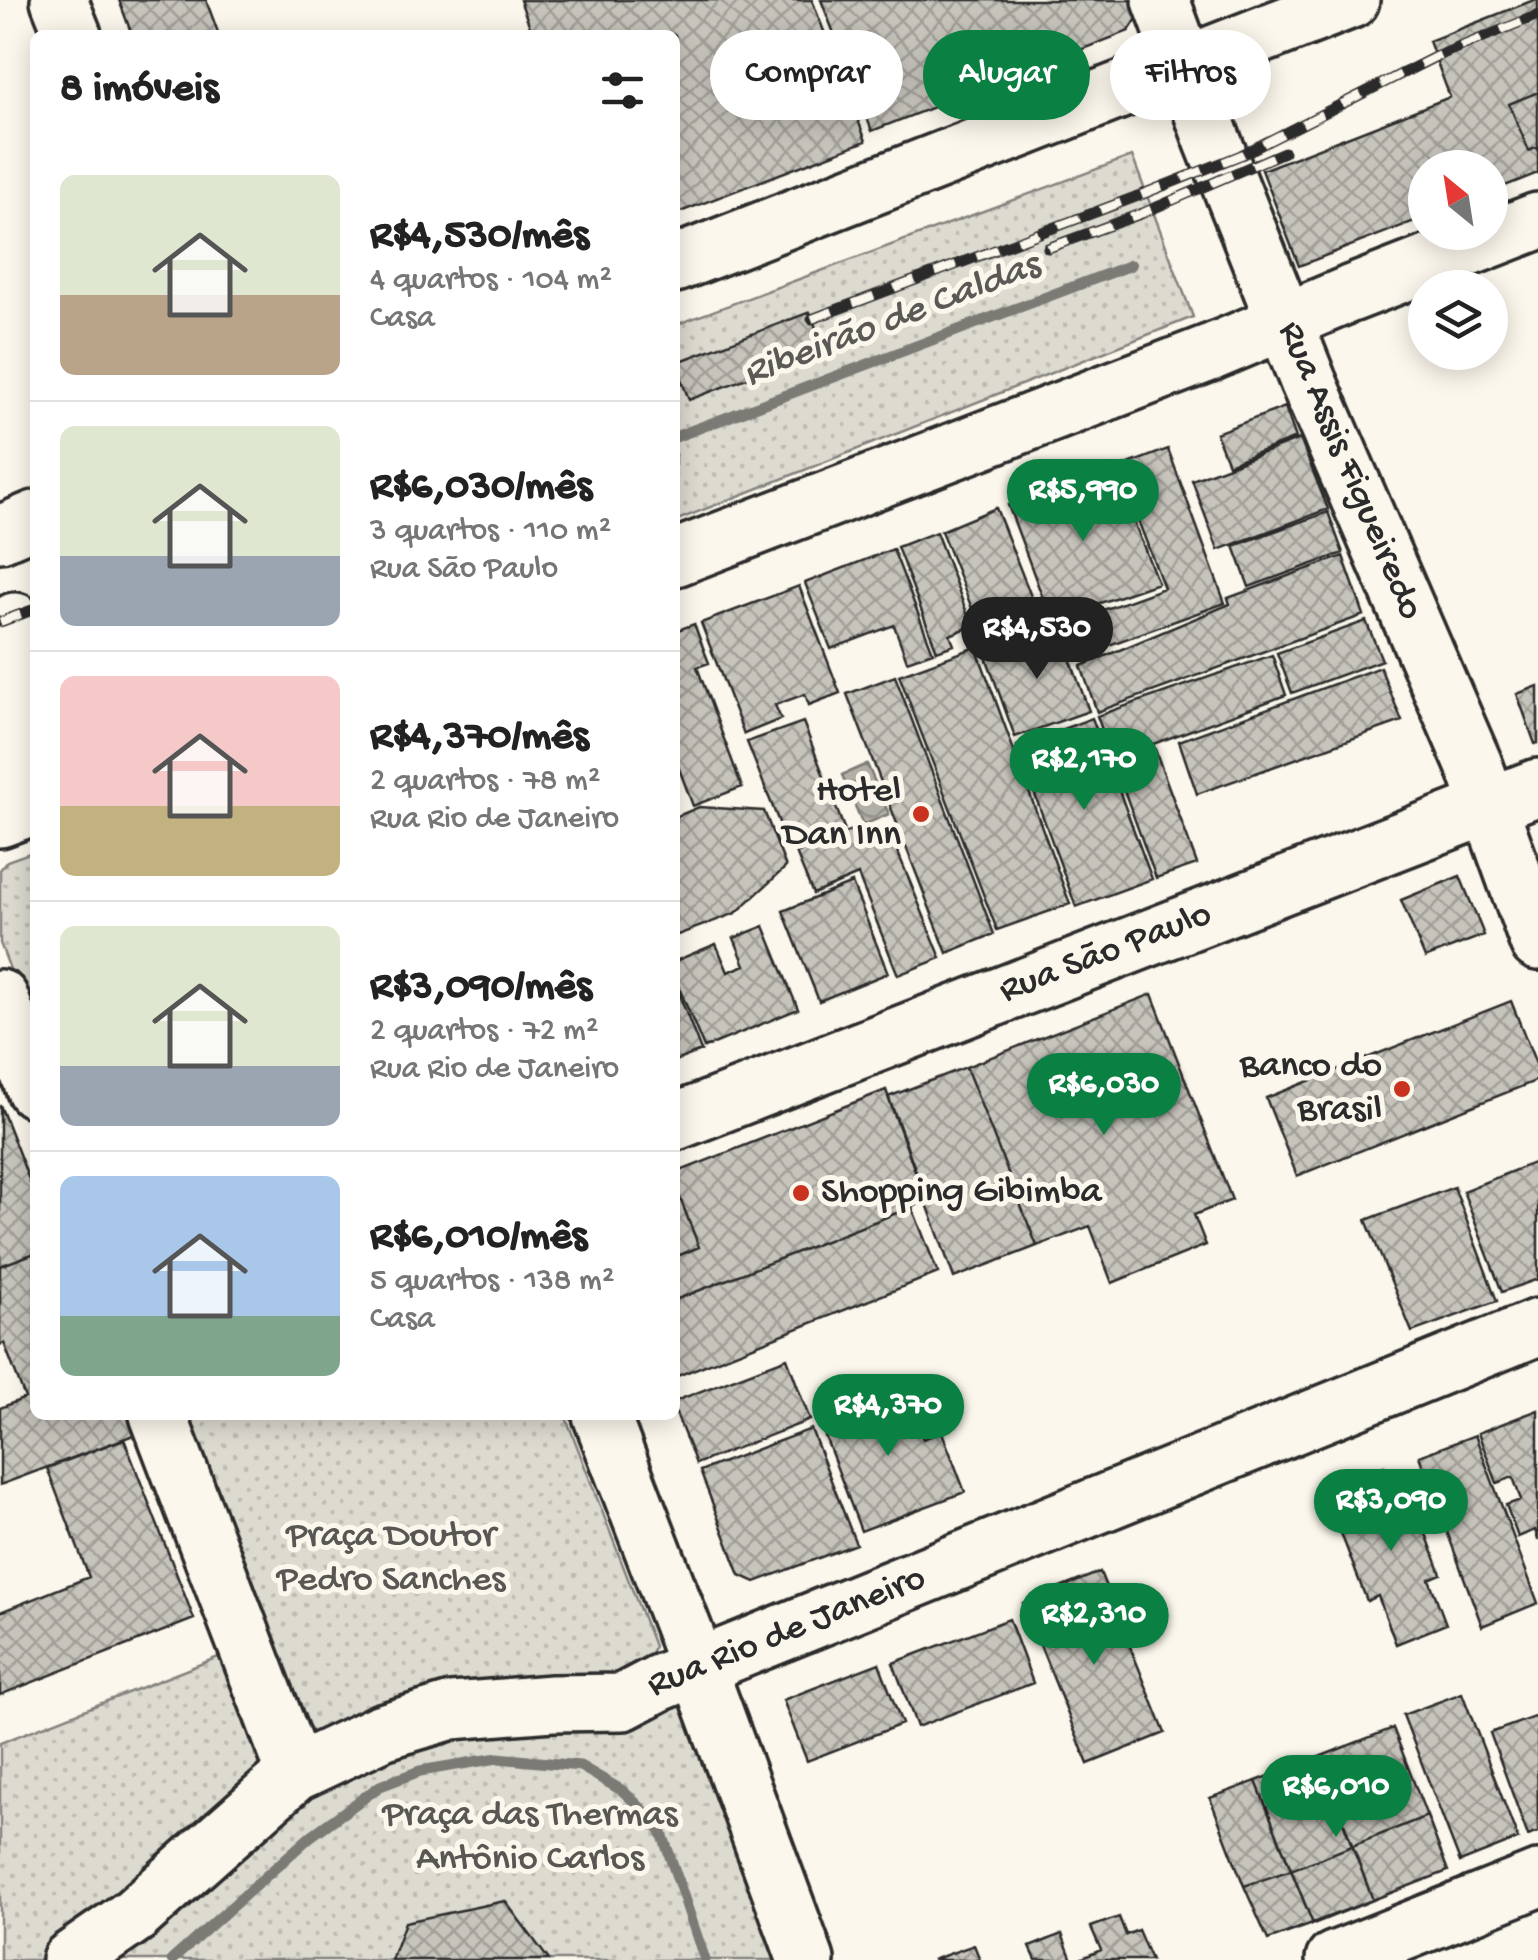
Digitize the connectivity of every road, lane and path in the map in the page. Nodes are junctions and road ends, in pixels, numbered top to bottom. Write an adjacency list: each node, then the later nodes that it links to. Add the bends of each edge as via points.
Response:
1 (60, 0): 4 (street)
2 (1161, 0): 5 (street, Rua Assis Figueiredo)
3 (1351, 0): 6 (street)
4 (71, 30)
5 (1172, 30)
6 (1271, 31)
7 (1110, 93): 10 (street)
8 (1205, 120): 11 (street, Rua Assis Figueiredo)
9 (1538, 222): 11 (street)
10 (680, 262)
11 (1285, 322): 14 (street); 17 (street, Rua Assis Figueiredo)
12 (30, 522): 13 (street)
13 (0, 534)
14 (680, 556)
15 (17, 622): 16 (street, via 26,691)
16 (0, 797)
17 (1514, 797): 20 (street, Rua Assis Figueiredo); 23 (street, Rua São Paulo)
18 (30, 808): 19 (street)
19 (0, 819)
20 (1538, 942)
21 (0, 998): 22 (street)
22 (30, 1077)
23 (680, 1120)
24 (1538, 1327): 27 (street, Rua Rio de Janeiro)
25 (160, 1420): 28 (street)
26 (603, 1420): 27 (street)
27 (698, 1667): 28 (street, Rua Rio de Janeiro, via 623,1702 452,1711 382,1732); 31 (street)
28 (295, 1774): 30 (street, Rua Rio de Janeiro, via 135,1916)
29 (1538, 1879): 32 (street)
30 (70, 1960)
31 (806, 1960)
32 (1334, 1960)

